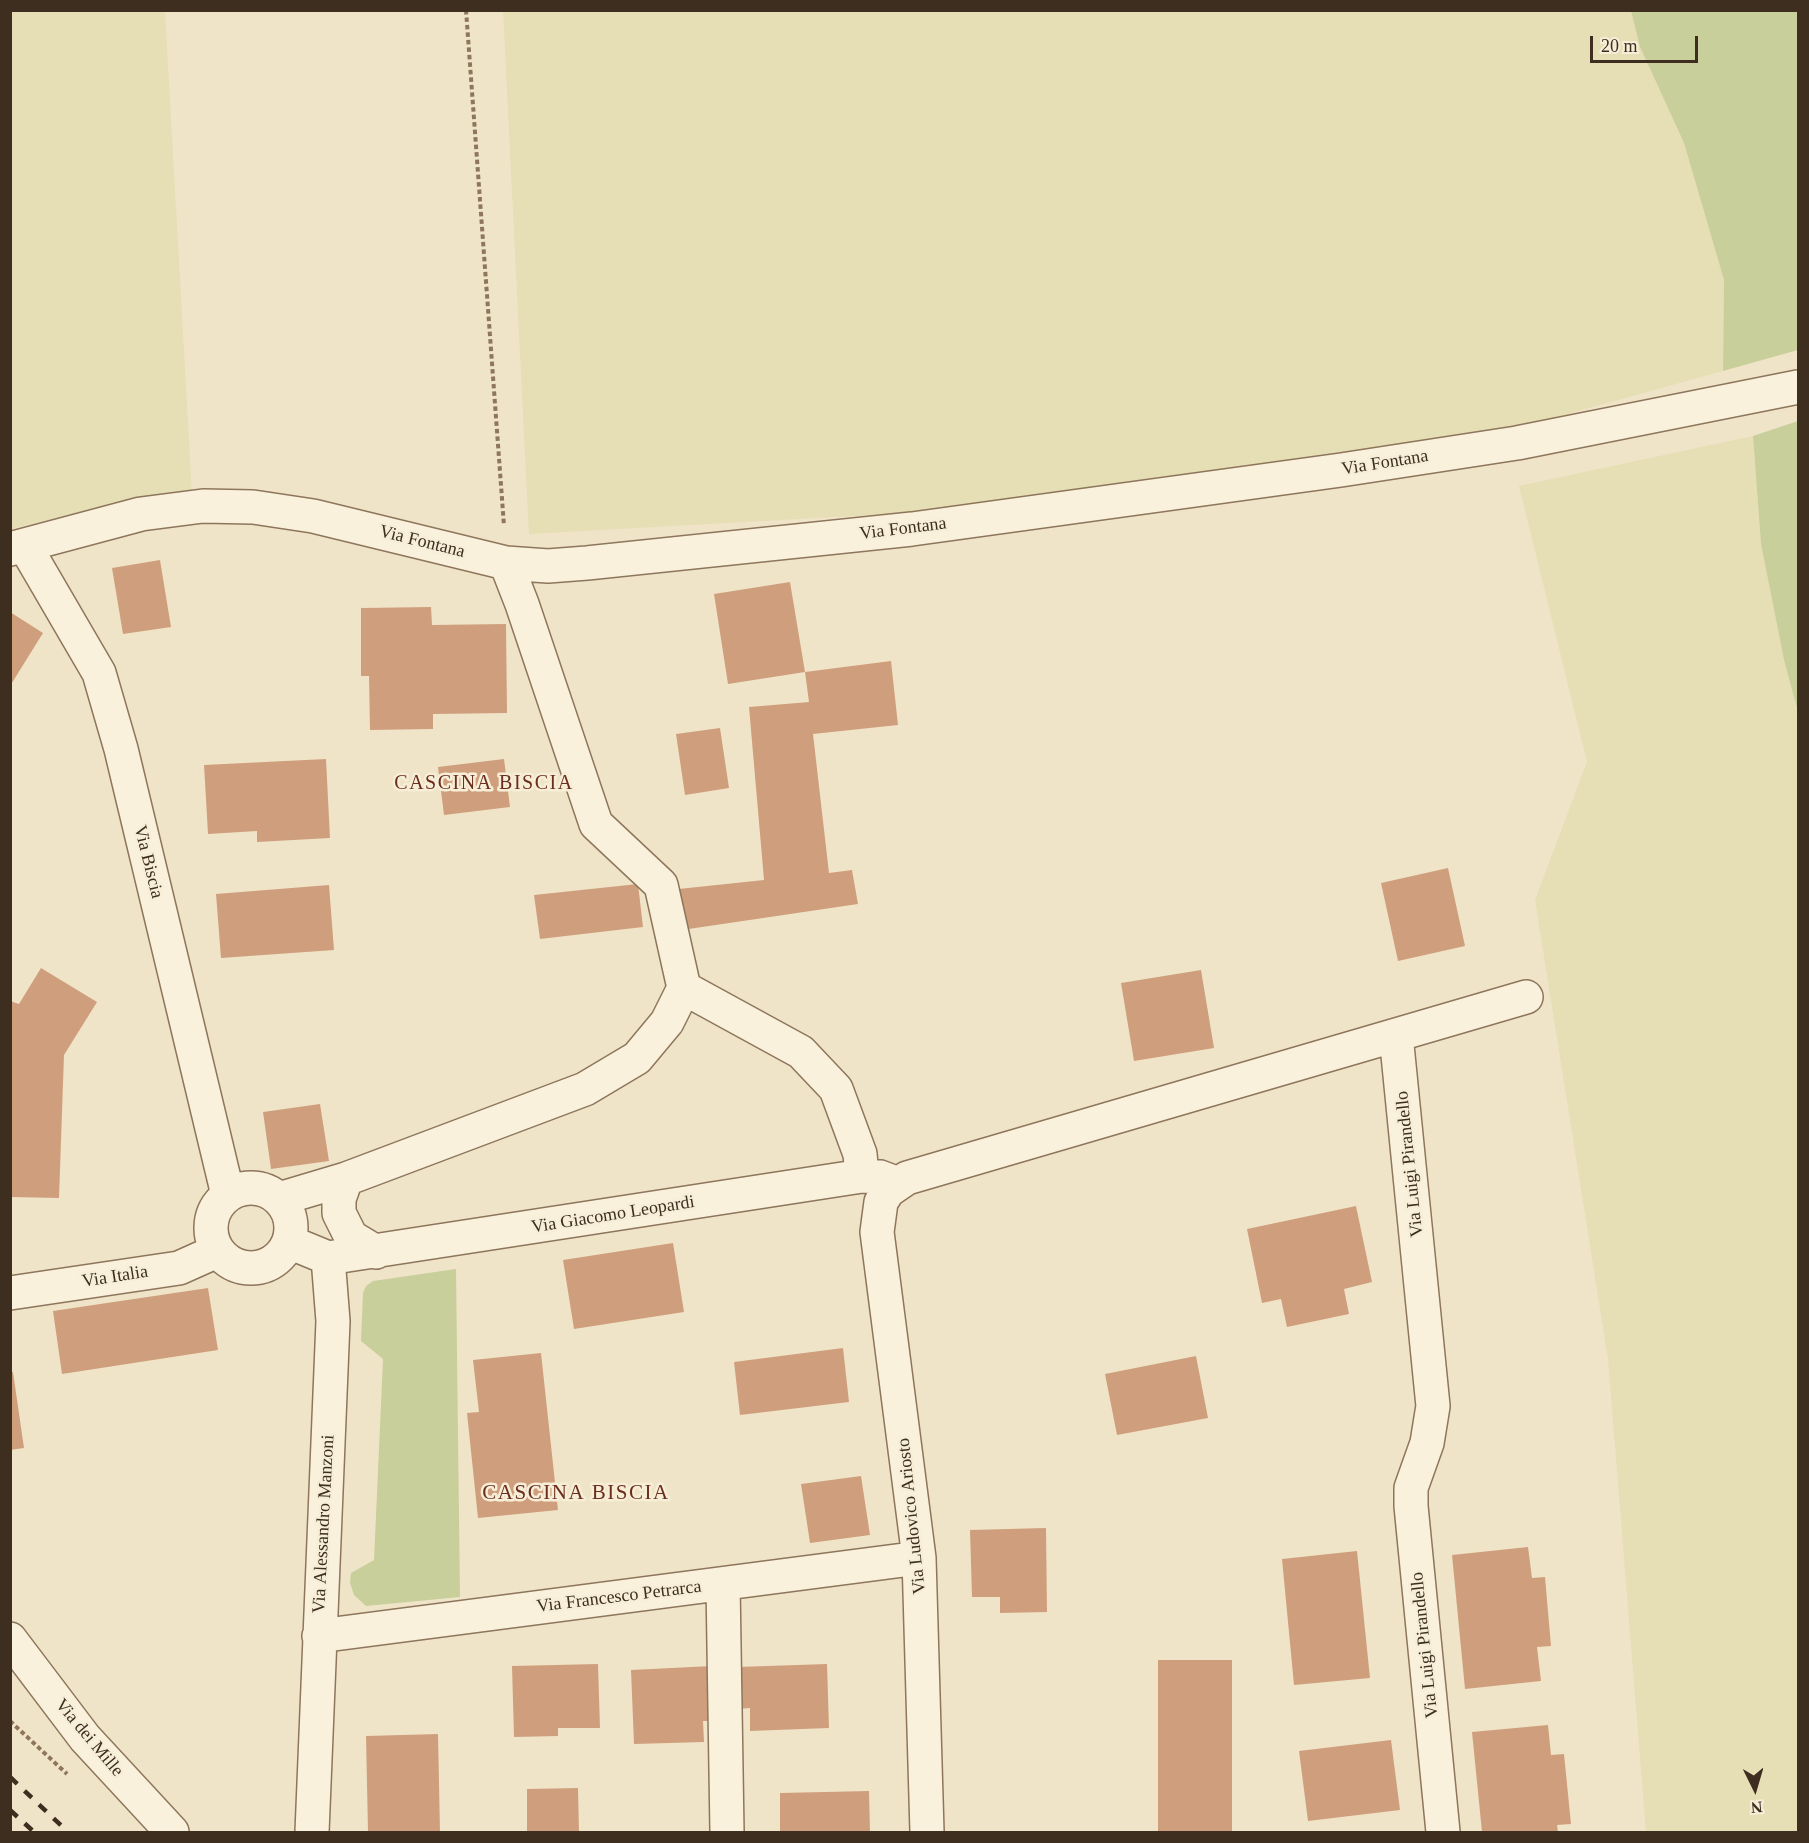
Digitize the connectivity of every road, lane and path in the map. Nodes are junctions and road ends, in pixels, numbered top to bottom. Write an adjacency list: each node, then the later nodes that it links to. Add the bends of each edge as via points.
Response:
1 (466, 10): 4 (path)
2 (1798, 387): 4 (street, Via Fontana, via 1517,443 912,529 587,563)
3 (18, 548): 4 (street, Via Fontana, via 141,514 202,506 253,507 313,516); 10 (street, Via Biscia, via 99,673 121,749)
4 (506, 563): 5 (street, via 596,824 661,885)
5 (684, 988): 8 (street, via 667,1022 637,1058 585,1089); 9 (street, Via Ludovico Ariosto, via 801,1052 836,1089 860,1154)
6 (1526, 997): 7 (street)
7 (1396, 1035): 9 (street); 25 (street, Via Luigi Pirandello, via 1433,1406 1411,1506)
8 (346, 1179): 11 (street); 14 (street, via 339,1213 351,1237)
9 (880, 1187): 14 (street, Via Giacomo Leopardi); 17 (street, Via Ludovico Ariosto, via 876,1232)
10 (228, 1195): 11 (street, via 255,1188); 13 (street, via 219,1203 210,1226)
11 (279, 1199): 12 (street, via 291,1219)
12 (289, 1242): 13 (street, via 283,1254 262,1268 236,1266); 15 (street)
13 (217, 1251): 16 (street, Via Italia, via 179,1268)
14 (376, 1252): 15 (street, Via Giacomo Leopardi)
15 (328, 1258): 19 (street, Via Alessandro Manzoni, via 333,1321)
16 (10, 1293)
17 (919, 1558): 18 (street, Via Francesco Petrarca); 24 (street, Via Ludovico Ariosto)
18 (723, 1584): 19 (street, Via Francesco Petrarca); 23 (street)
19 (319, 1636): 22 (street, Via Alessandro Manzoni)
20 (10, 1640): 21 (street, Via dei Mille, via 85,1738)
21 (172, 1833)
22 (312, 1833)
23 (727, 1833)
24 (927, 1833)
25 (1443, 1833)

